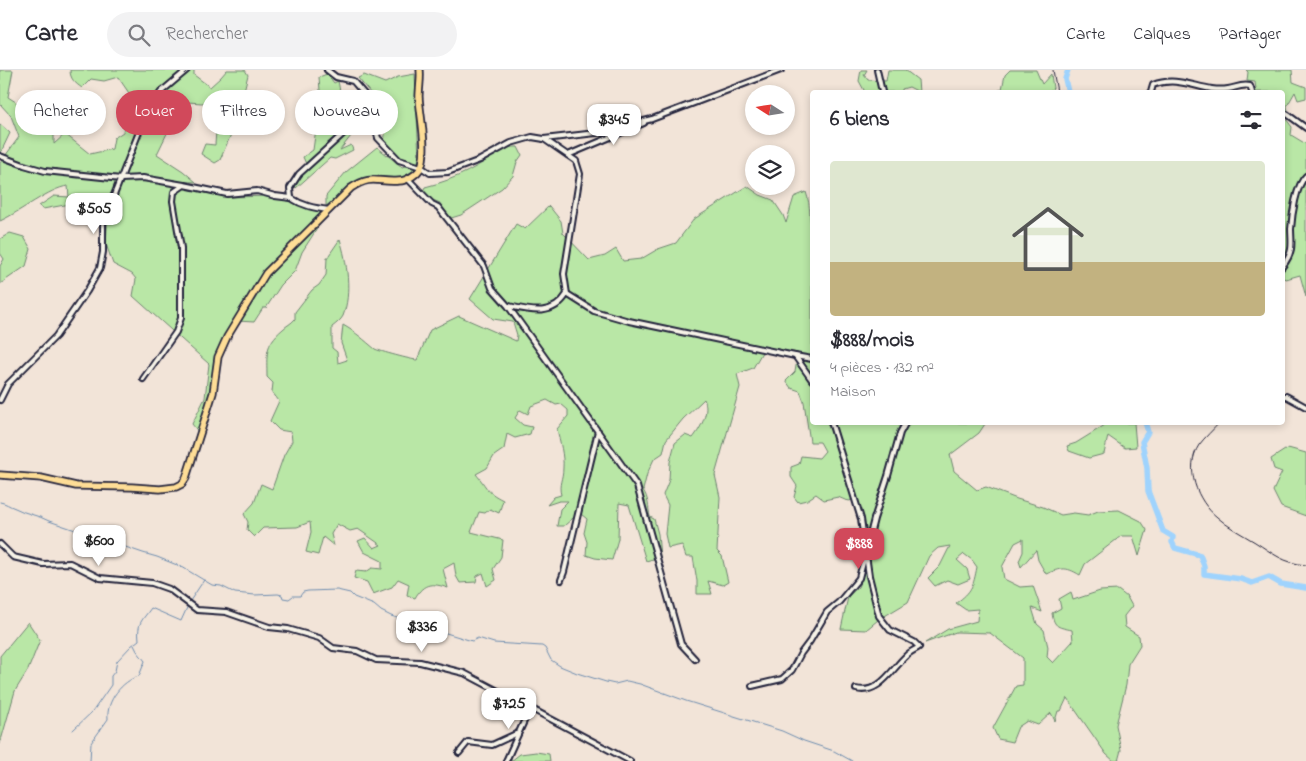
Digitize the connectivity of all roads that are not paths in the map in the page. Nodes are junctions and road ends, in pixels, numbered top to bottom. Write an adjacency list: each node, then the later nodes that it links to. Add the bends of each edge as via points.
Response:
1 (187, 70): 20 (street, via 160,92 151,106)
2 (327, 70): 6 (street, via 336,77 353,81)
3 (420, 70): 18 (main road, via 424,152)
4 (781, 70): 11 (street)
5 (877, 70): 7 (street)
6 (361, 90)
7 (882, 90)
8 (1152, 90): 9 (street, via 1154,85 1162,82 1182,82 1214,89 1243,84)
9 (1251, 90)
10 (1285, 114): 12 (street)
11 (652, 119): 15 (street, via 596,133); 16 (street)
12 (1306, 128)
13 (342, 135): 23 (street, via 300,174 290,188)
14 (377, 135): 18 (street, via 398,160)
15 (544, 139): 16 (street); 18 (street, via 532,137 512,143 448,172 430,173)
16 (568, 155): 26 (street, via 576,161 580,174 564,274)
17 (0, 156): 20 (street, via 45,171)
18 (421, 167): 21 (main road)
19 (1306, 176): 25 (street, via 1299,188 1292,216 1291,249)
20 (121, 179): 22 (street, via 143,178); 33 (street, via 103,223 103,252 100,268 92,283 56,336 8,384)
21 (408, 179): 24 (main road, via 362,181); 27 (street, via 438,207 484,266 492,288)
22 (184, 185): 23 (street, via 227,194 257,191); 31 (street, via 174,192 173,200 181,248 181,318 176,332)
23 (290, 198): 24 (street, via 300,204)
24 (329, 210): 38 (main road, via 266,273 227,337 218,357 207,414 182,484 176,488 160,489 76,486 41,478)
25 (1285, 261)
26 (567, 294): 27 (street, via 552,308 532,311); 28 (street, via 594,311)
27 (508, 306): 37 (street)
28 (795, 356): 29 (street); 30 (street)
29 (810, 359)
30 (810, 377)
31 (143, 379)
32 (1285, 396): 34 (street)
33 (0, 400)
34 (1306, 407)
35 (831, 425): 40 (street, via 860,519)
36 (904, 425): 40 (street)
37 (598, 431): 41 (street); 42 (street, via 637,486 681,644)
38 (0, 475)
39 (0, 544): 45 (street, via 13,557 43,564 70,563 100,578 152,583 197,610 226,612 269,627 288,629 319,638 333,648 357,651 376,660 420,662 464,673)
40 (866, 551): 43 (street, via 859,578 827,612 792,670 782,679); 44 (street, via 879,616 890,630 919,647 906,655 877,686 869,690)
41 (561, 580)
42 (694, 659)
43 (752, 686)
44 (856, 689)
45 (530, 708): 46 (street); 49 (street)
46 (518, 732): 47 (street, via 492,745 468,742); 48 (street)
47 (459, 753)
48 (506, 761)
49 (630, 761)

